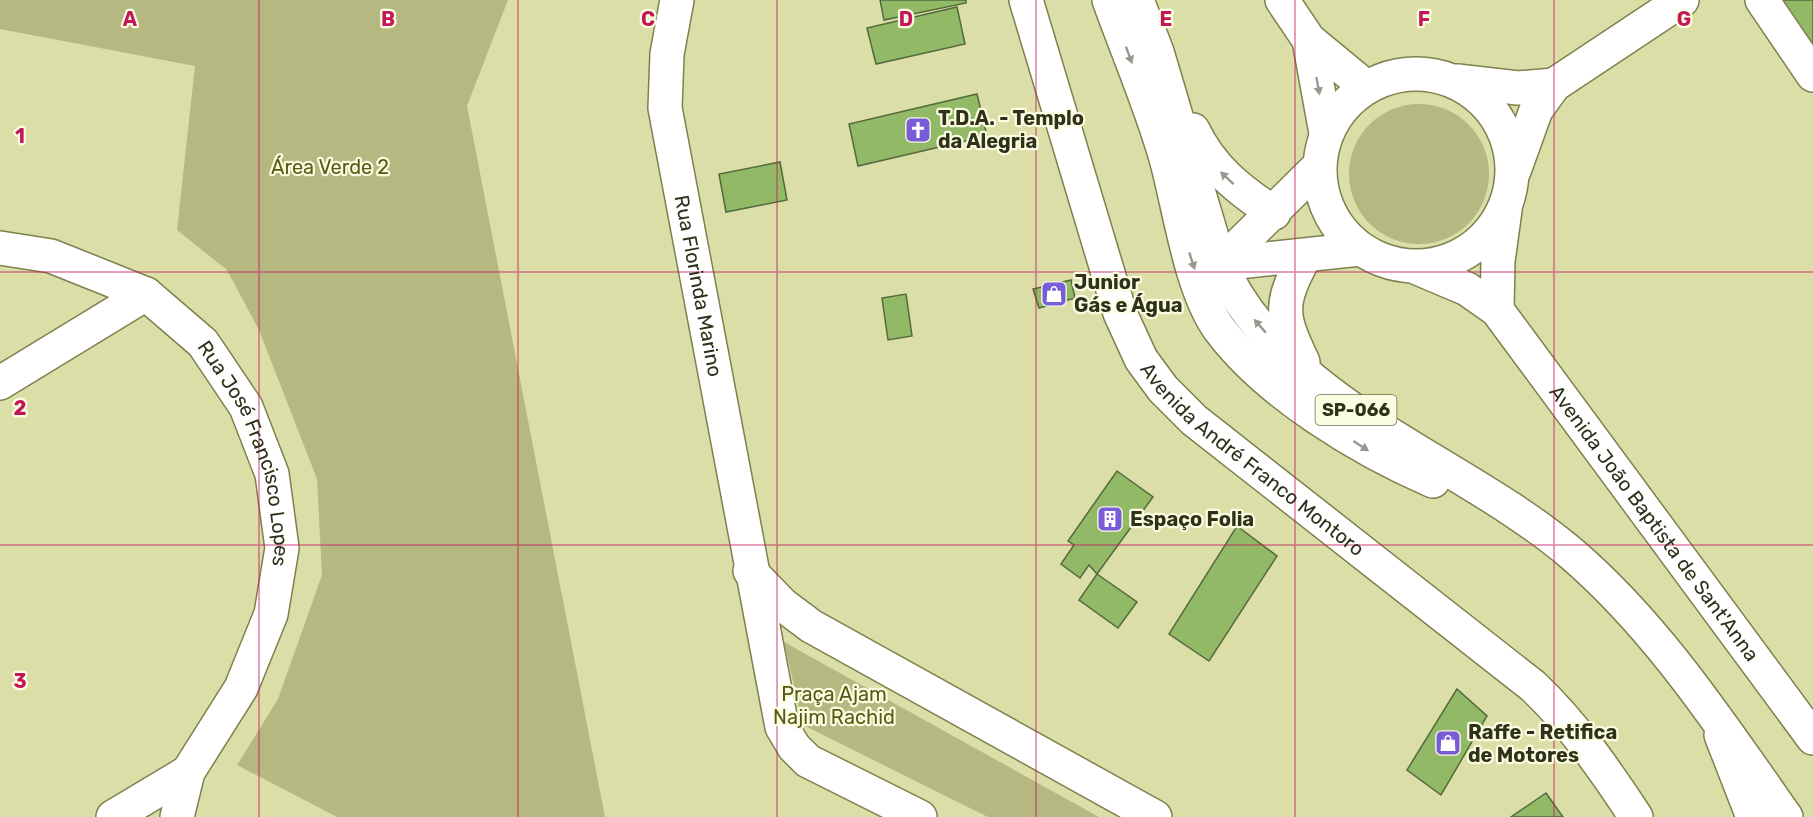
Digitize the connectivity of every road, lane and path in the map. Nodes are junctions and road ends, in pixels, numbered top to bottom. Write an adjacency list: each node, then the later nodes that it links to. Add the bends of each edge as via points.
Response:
1 (677, 0): 30 (street, Rua Florinda Marino, via 665,108)
2 (1026, 0): 38 (street, Avenida André Franco Montoro, via 1120,313 1152,374 1194,420 1533,686 1580,736)
3 (1109, 0): 15 (street, SP-066, one-way to 15)
4 (1137, 0): 9 (street, SP-066)
5 (1282, 0): 8 (street)
6 (1682, 0): 12 (street)
7 (1762, 0): 10 (street)
8 (1310, 39): 13 (street); 14 (street, one-way to 14)
9 (1157, 51): 18 (street, one-way to 9, via 1239,190 1202,150); 22 (street, SP-066)
10 (1813, 75)
11 (1455, 81): 12 (street, via 1518,88); 13 (street, via 1425,73 1395,75); 17 (street, via 1480,97 1499,120 1511,148)
12 (1554, 85): 17 (street, via 1536,110)
13 (1366, 87): 14 (street, via 1342,107)
14 (1326, 133): 16 (street)
15 (1167, 161): 22 (street); 26 (street, SP-066, one-way to 26, via 1188,252)
16 (1319, 166): 18 (street); 20 (street, via 1323,197 1337,226)
17 (1509, 193): 23 (street, via 1490,232 1469,251 1443,263); 25 (street, via 1498,261)
18 (1274, 213): 22 (street)
19 (0, 248): 24 (street, Rua José Francisco Lopes, via 51,256)
20 (1360, 249): 21 (street); 23 (street, via 1386,262)
21 (1305, 256): 22 (street); 27 (street, via 1286,295 1284,313 1287,329)
22 (1220, 264): 26 (street); 27 (street, SP-066, one-way to 22, via 1258,326 1231,288)
23 (1415, 267): 25 (street, Avenida João Baptista de Sant'Anna, via 1467,289)
24 (146, 294): 28 (street); 33 (street, Rua José Francisco Lopes, via 203,343 246,407 272,474 282,548 271,614 241,688)
25 (1497, 310): 32 (street, Avenida João Baptista de Sant'Anna)
26 (1220, 330): 29 (street, SP-066, one-way to 29, via 1288,397 1368,451)
27 (1311, 380): 29 (street, SP-066)
28 (0, 383)
29 (1526, 521): 31 (street, SP-066, via 1607,587 1644,625)
30 (750, 571): 36 (street, via 782,727 794,747 807,761); 37 (street, via 783,605 811,626)
31 (1713, 713): 39 (street); 40 (street, SP-066)
32 (1813, 738)
33 (188, 772): 34 (street); 35 (street)
34 (113, 817)
35 (177, 817)
36 (920, 817)
37 (1155, 817)
38 (1636, 817)
39 (1753, 817)
40 (1786, 817)

